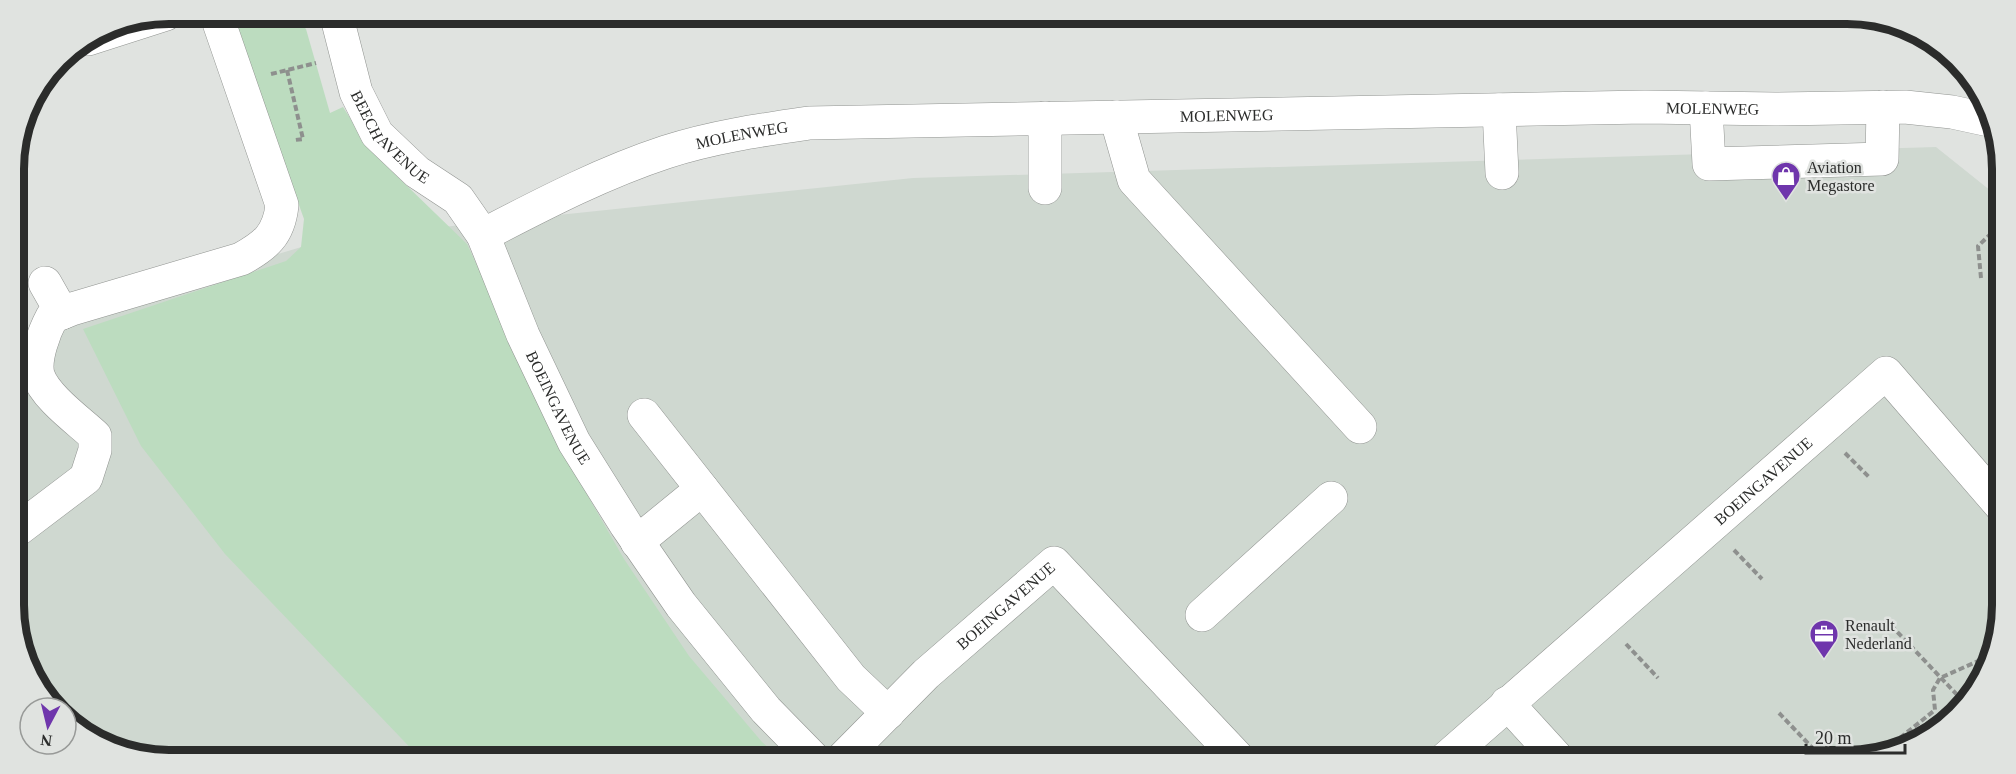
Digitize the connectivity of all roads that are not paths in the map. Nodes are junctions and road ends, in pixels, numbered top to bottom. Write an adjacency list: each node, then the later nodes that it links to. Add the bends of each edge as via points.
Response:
1 (219, 24): 13 (street, via 282,205 277,229 264,245 241,259)
2 (338, 24): 11 (street, BEECHAVENUE, via 356,92 377,134 417,172 458,199)
3 (1883, 107): 4 (street, MOLENWEG); 4 (street, via 1882,159 1709,165); 8 (street, MOLENWEG, via 1952,112)
4 (1706, 108): 5 (street, MOLENWEG)
5 (1499, 110): 6 (street, MOLENWEG); 9 (street)
6 (1116, 117): 7 (street, MOLENWEG); 15 (street, via 1134,180)
7 (1045, 118): 10 (street); 11 (street, MOLENWEG, via 809,123 746,132 667,151 595,178)
8 (1983, 119)
9 (1502, 173)
10 (1045, 188)
11 (483, 235): 20 (street, BOEINGAVENUE, via 574,442)
12 (45, 283): 13 (street)
13 (62, 313): 19 (street, via 52,317 44,332 38,375 49,393 95,436 95,450 86,478)
14 (644, 416): 16 (street)
15 (1360, 427)
16 (702, 489): 20 (street); 23 (street, via 850,678)
17 (1992, 495): 22 (street, BOEINGAVENUE, via 1886,373)
18 (1331, 498): 21 (street)
19 (24, 525)
20 (638, 542): 24 (street, BOEINGAVENUE, via 681,605 766,710)
21 (1202, 615)
22 (1507, 703): 27 (street, BOEINGAVENUE); 28 (street)
23 (888, 713): 25 (street, BOEINGAVENUE); 26 (street, BOEINGAVENUE, via 926,674 1054,563)
24 (805, 750)
25 (851, 750)
26 (1231, 750)
27 (1455, 750)
28 (1550, 750)

